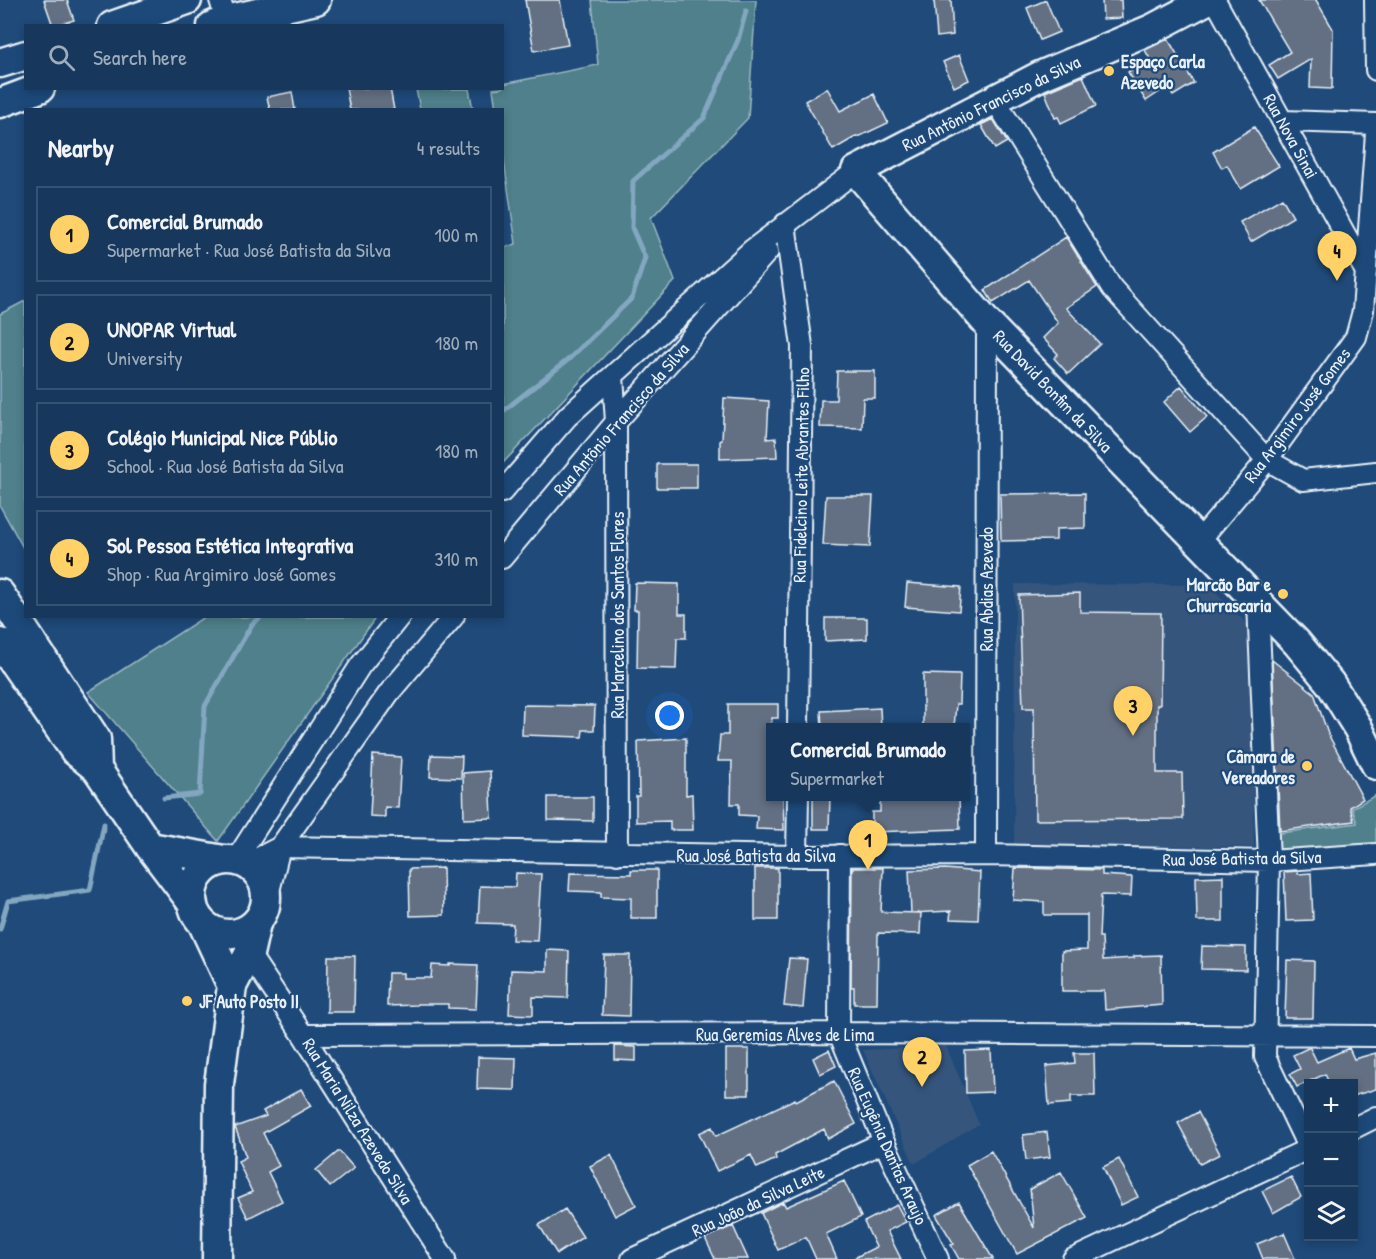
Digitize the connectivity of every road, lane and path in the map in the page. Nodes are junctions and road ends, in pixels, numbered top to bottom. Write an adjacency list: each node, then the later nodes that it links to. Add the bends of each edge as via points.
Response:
1 (187, 0): 7 (main road)
2 (316, 0): 6 (main road)
3 (1207, 0): 12 (main road, Rua Antônio Francisco da Silva)
4 (1215, 0): 14 (street, Rua Nova Sinai)
5 (1375, 0): 10 (street)
6 (219, 15)
7 (118, 24)
8 (24, 56): 9 (main road)
9 (0, 63)
10 (1376, 70)
11 (35, 90): 13 (main road)
12 (995, 100): 17 (main road, Rua Antônio Francisco da Silva); 23 (street, via 1112,288)
13 (0, 103)
14 (1283, 121): 15 (street); 19 (street, Rua Nova Sinai)
15 (1376, 123)
16 (1376, 133): 19 (street, Rua Argimiro José Gomes)
17 (856, 171): 18 (street, Rua Antônio Francisco da Silva); 20 (main road, Rua David Bonfim da Silva)
18 (785, 224): 21 (street, Rua Antônio Francisco da Silva); 22 (street, Rua Antônio Francisco da Silva, via 776,242); 33 (street, Rua Fidelcino Leite Abrantes Filho, via 802,346)
19 (1366, 272): 23 (street, Rua Argimiro José Gomes, via 1363,312 1356,337)
20 (987, 323): 26 (main road, Rua David Bonfim da Silva); 42 (street, Rua Abdias Azevedo)
21 (613, 376): 22 (street, Rua Marcelino dos Santos Flores); 25 (street, Rua Antônio Francisco da Silva, via 568,416)
22 (616, 422): 27 (street, Rua Antônio Francisco da Silva); 39 (street, Rua Marcelino dos Santos Flores)
23 (1267, 460): 24 (street, via 1303,480); 26 (street, Rua Argimiro José Gomes)
24 (1376, 472)
25 (504, 490)
26 (1199, 541): 29 (main road, Rua David Bonfim da Silva)
27 (504, 556)
28 (0, 594): 35 (main road, via 96,739)
29 (1258, 603): 34 (main road, Rua David Bonfim da Silva, via 1330,683); 45 (street)
30 (398, 618): 44 (street, via 360,666)
31 (452, 618): 38 (street, via 389,693)
32 (0, 643): 35 (main road, via 75,751)
33 (798, 723)
34 (1376, 765)
35 (97, 770): 37 (main road)
36 (798, 801): 43 (street)
37 (150, 847): 44 (main road); 47 (main road)
38 (280, 847): 39 (street, Rua José Batista da Silva); 44 (street); 46 (street)
39 (617, 854): 43 (street, Rua José Batista da Silva)
40 (1376, 854): 45 (street, Rua José Batista da Silva)
41 (840, 855): 42 (street, Rua José Batista da Silva); 43 (street, Rua José Batista da Silva); 50 (street)
42 (986, 855): 45 (street, Rua José Batista da Silva)
43 (797, 856)
44 (236, 861): 46 (main road, via 263,880); 47 (main road, via 212,863 196,880)
45 (1269, 861): 52 (street)
46 (261, 913): 47 (main road, via 236,934 213,931); 48 (main road)
47 (198, 914): 49 (main road)
48 (249, 954): 49 (main road); 51 (street, Rua Maria Nilza Azevedo Silva)
49 (232, 986): 60 (main road, via 219,1084)
50 (839, 1033): 51 (street, Rua Geremias Alves de Lima); 52 (street, Rua Geremias Alves de Lima); 57 (street, Rua Eugênia Dantas Araujo)
51 (303, 1035): 61 (street, Rua Maria Nilza Azevedo Silva)
52 (1266, 1035): 53 (street, Rua Geremias Alves de Lima); 56 (street, via 1265,1056)
53 (1376, 1036)
54 (1376, 1117): 55 (street)
55 (1358, 1126)
56 (1304, 1139)
57 (884, 1142): 62 (street, Rua João da Silva Leite); 63 (street, Rua Eugênia Dantas Araujo)
58 (1304, 1150): 59 (street)
59 (1099, 1254): 64 (street)
60 (217, 1259)
61 (445, 1259)
62 (632, 1259)
63 (938, 1259)
64 (1073, 1259)

